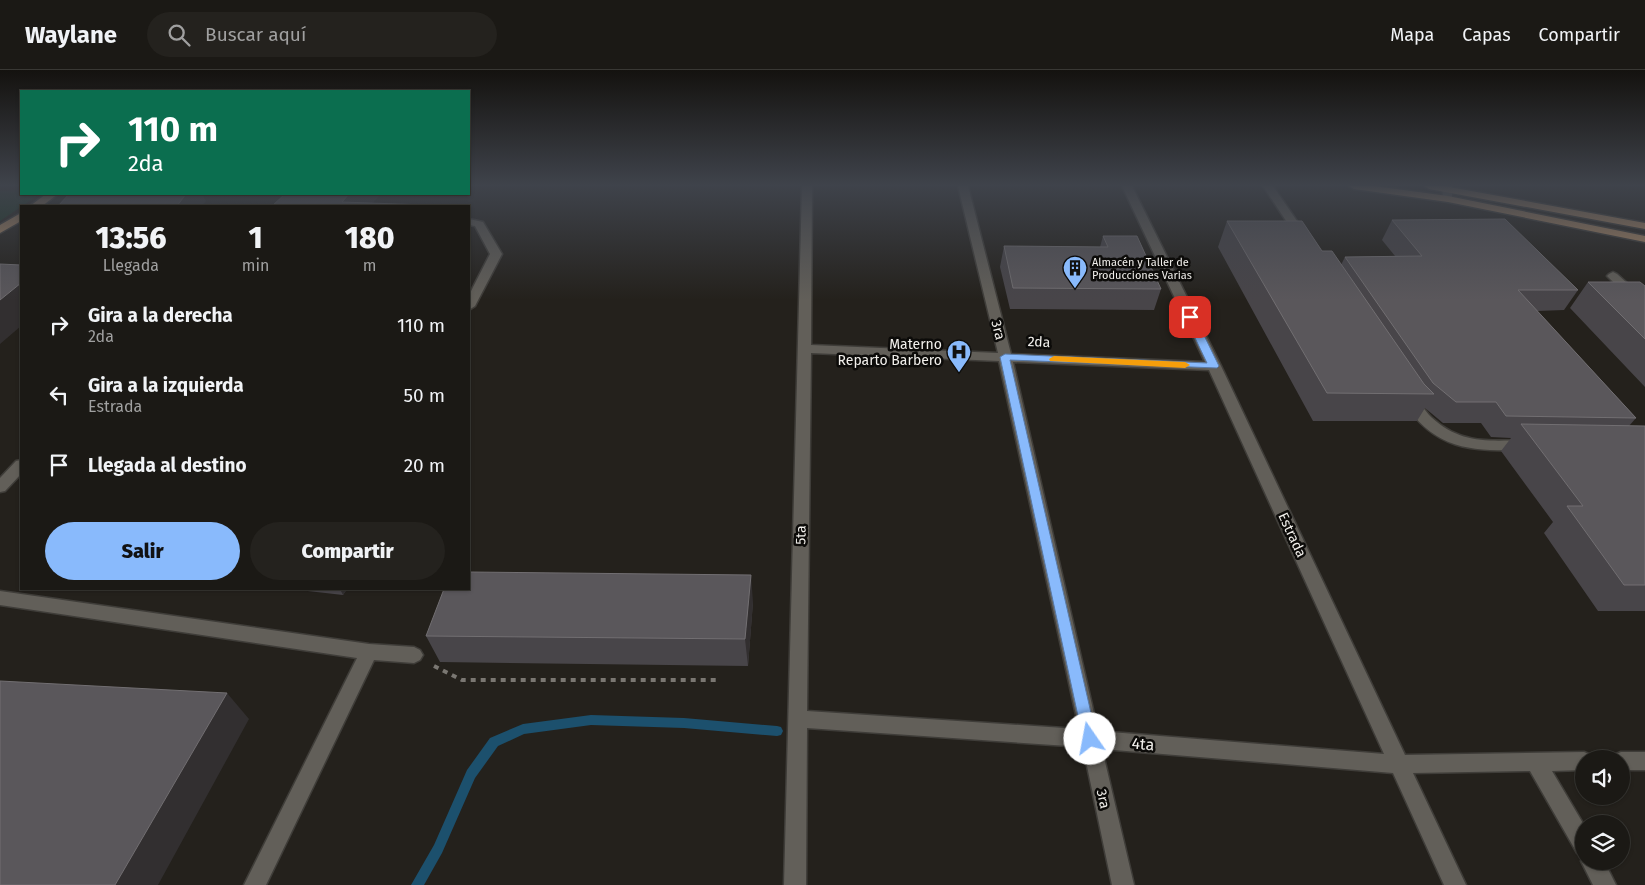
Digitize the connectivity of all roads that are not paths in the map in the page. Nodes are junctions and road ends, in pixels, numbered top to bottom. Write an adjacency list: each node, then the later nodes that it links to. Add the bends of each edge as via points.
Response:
1 (479, 224): 10 (street, via 496,254)
2 (806, 224): 12 (street, 5ta)
3 (972, 224): 13 (street, 3ra)
4 (1145, 224): 14 (street, Estrada)
5 (1293, 224): 8 (street)
6 (1583, 224): 7 (main road)
7 (1645, 239)
8 (1311, 252)
9 (1613, 276): 11 (street)
10 (470, 304)
11 (1645, 306)
12 (804, 349): 13 (street, 2da); 22 (street, 5ta)
13 (1005, 357): 14 (street, 2da); 23 (street, 3ra)
14 (1214, 366): 28 (street, Estrada)
15 (1403, 392): 16 (street, via 1414,408 1442,434 1471,444)
16 (1539, 445)
17 (20, 466): 18 (street)
18 (0, 487)
19 (0, 598): 20 (street)
20 (368, 652): 21 (street); 31 (street)
21 (414, 655)
22 (798, 719): 23 (street, 4ta); 32 (street, 5ta)
23 (1090, 739): 28 (street, 4ta); 33 (street, 3ra)
24 (1575, 761): 27 (street, 4ta)
25 (1630, 761): 26 (street)
26 (1645, 761)
27 (1536, 762): 28 (street, 4ta); 29 (street)
28 (1398, 764): 34 (street, Estrada)
29 (1575, 830)
30 (1597, 870): 35 (street)
31 (255, 885)
32 (795, 885)
33 (1123, 885)
34 (1455, 885)
35 (1605, 885)

